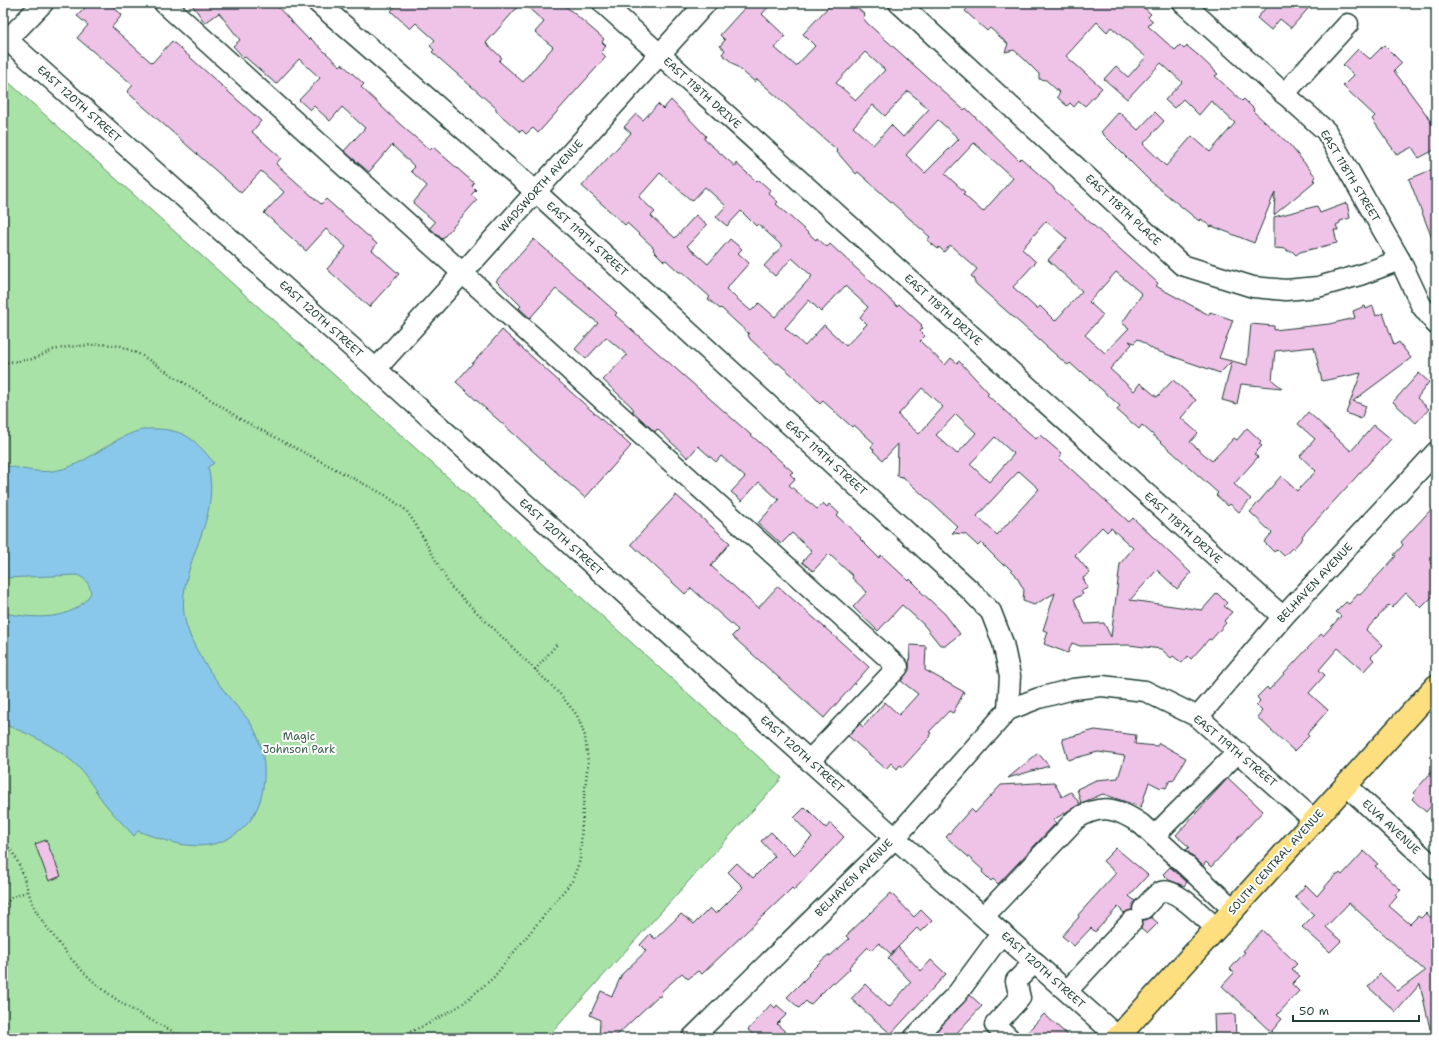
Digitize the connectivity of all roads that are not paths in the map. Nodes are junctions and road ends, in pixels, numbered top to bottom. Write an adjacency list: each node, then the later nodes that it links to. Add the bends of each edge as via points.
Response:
1 (44, 3): 9 (street)
2 (164, 3): 14 (street)
3 (318, 3): 12 (street, EAST 119TH STREET)
4 (603, 3): 10 (street, EAST 118TH DRIVE)
5 (706, 3): 10 (street, WADSWORTH AVENUE)
6 (899, 3): 13 (street, EAST 118TH PLACE, via 1182,264 1253,287 1286,290 1318,287)
7 (1183, 3): 11 (street, EAST 118TH STREET)
8 (1348, 24): 11 (street)
9 (5, 38): 16 (street, EAST 120TH STREET)
10 (660, 54): 12 (street, WADSWORTH AVENUE); 18 (street, EAST 118TH DRIVE)
11 (1284, 94): 13 (street, EAST 118TH STREET, via 1326,131)
12 (536, 192): 14 (street, WADSWORTH AVENUE); 20 (street, EAST 119TH STREET, via 959,579 991,612 1003,643 1010,676)
13 (1400, 260): 15 (street, EAST 118TH STREET, via 1421,305)
14 (463, 273): 16 (street, WADSWORTH AVENUE); 23 (street, via 898,667)
15 (1436, 324)
16 (376, 369): 23 (street, EAST 120TH STREET)
17 (1436, 452): 18 (street, BELHAVEN AVENUE)
18 (1283, 618): 21 (street, BELHAVEN AVENUE)
19 (1436, 686): 24 (main road, SOUTH CENTRAL AVENUE)
20 (1008, 710): 21 (street, EAST 119TH STREET, via 1073,689 1102,686 1145,691); 27 (street, BELHAVEN AVENUE)
21 (1198, 717): 22 (street, EAST 119TH STREET)
22 (1238, 752): 25 (street, EAST 119TH STREET); 26 (street)
23 (809, 761): 27 (street, EAST 120TH STREET)
24 (1346, 785): 25 (main road, SOUTH CENTRAL AVENUE); 28 (street, ELVA AVENUE)
25 (1314, 820): 29 (main road, SOUTH CENTRAL AVENUE)
26 (1154, 836): 29 (street); 30 (street, via 1142,824 1115,810 1105,808 1087,813 1076,819)
27 (895, 838): 30 (street, EAST 120TH STREET); 35 (street, BELHAVEN AVENUE)
28 (1436, 869)
29 (1233, 909): 31 (main road, SOUTH CENTRAL AVENUE)
30 (984, 916): 32 (street, EAST 120TH STREET)
31 (1216, 928): 34 (street, via 1184,899 1169,891 1161,891); 38 (main road, SOUTH CENTRAL AVENUE)
32 (1002, 933): 33 (street, EAST 120TH STREET); 36 (street, via 957,994)
33 (1035, 962): 34 (street, EAST 120TH STREET); 37 (street, via 1016,981 1020,998 995,1025)
34 (1068, 992): 38 (street, EAST 120TH STREET)
35 (692, 1038)
36 (914, 1038)
37 (1009, 1038)
38 (1118, 1038)

